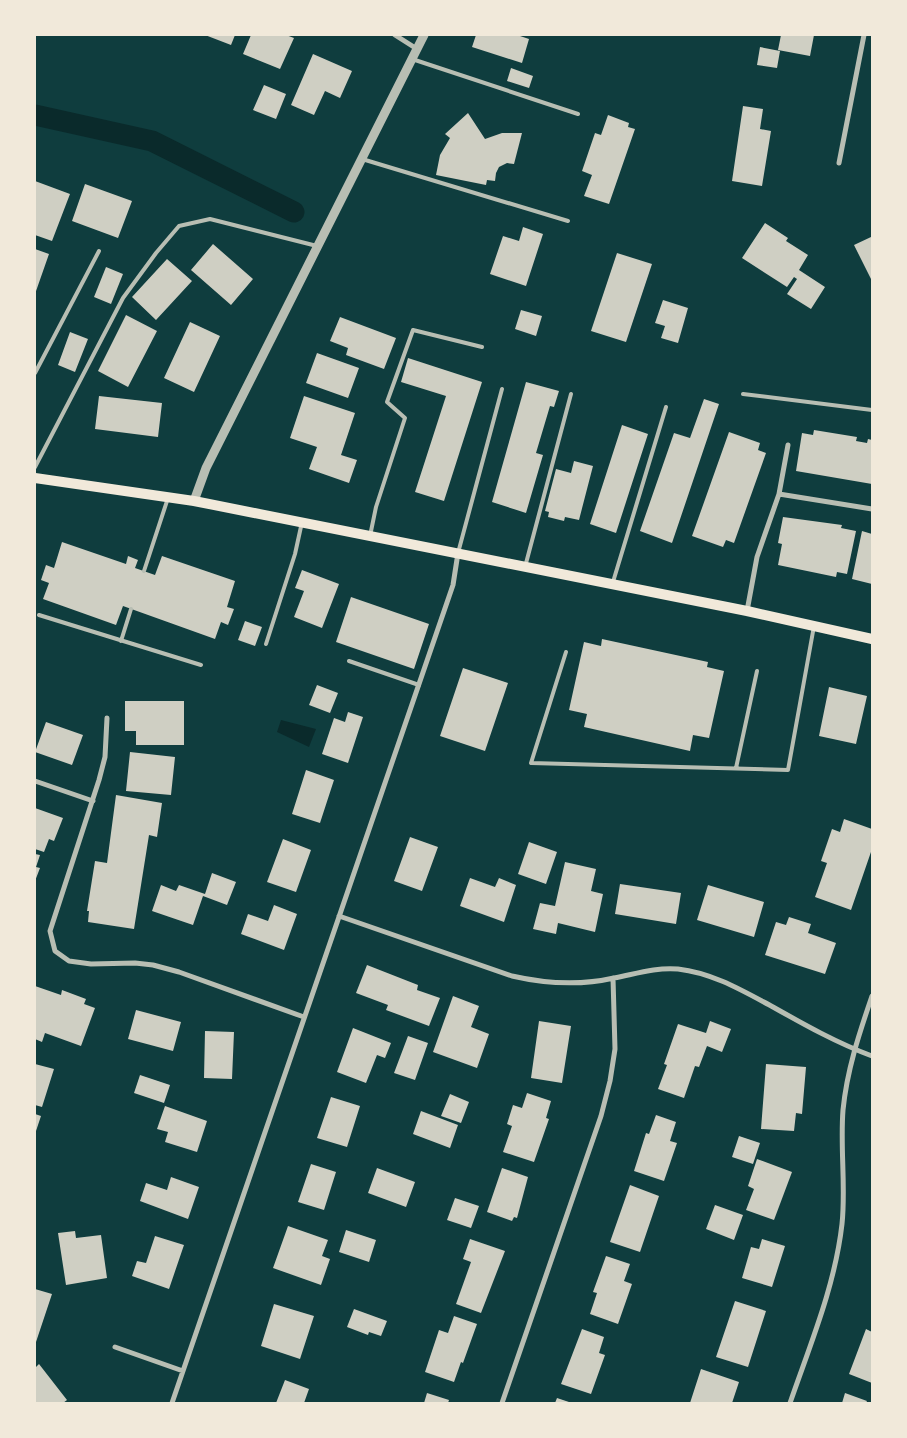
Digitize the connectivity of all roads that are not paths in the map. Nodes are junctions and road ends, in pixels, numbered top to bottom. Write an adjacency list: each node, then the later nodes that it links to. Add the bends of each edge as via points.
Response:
1 (395, 35): 4 (street)
2 (424, 35): 4 (street)
3 (864, 35): 8 (street)
4 (417, 49): 5 (street)
5 (412, 59): 6 (lane); 7 (street)
6 (578, 114)
7 (362, 159): 9 (lane); 10 (street)
8 (840, 163)
9 (568, 221)
10 (318, 247): 20 (lane, via 210,218 179,226 123,298); 24 (street, via 206,468)
11 (99, 251): 13 (lane)
12 (482, 347): 27 (lane, via 413,330 387,402 405,418)
13 (35, 373)
14 (502, 389): 28 (lane)
15 (571, 394): 29 (lane)
16 (743, 394): 18 (lane)
17 (666, 407): 31 (lane)
18 (872, 410)
19 (788, 445): 22 (street)
20 (35, 467)
21 (35, 478): 23 (main road)
22 (779, 494): 25 (street); 33 (street, via 756,558)
23 (168, 498): 24 (main road); 30 (lane)
24 (194, 501): 26 (main road)
25 (872, 509)
26 (302, 522): 27 (main road); 38 (lane)
27 (370, 536): 28 (main road)
28 (458, 553): 29 (main road); 43 (street, via 453,585)
29 (525, 567): 31 (main road)
30 (144, 571)
31 (612, 584): 33 (main road)
32 (131, 609): 37 (lane)
33 (747, 612): 35 (main road)
34 (39, 615): 37 (lane)
35 (814, 626): 36 (main road); 45 (lane, via 788,770)
36 (872, 639)
37 (121, 641): 41 (lane)
38 (266, 644)
39 (566, 652): 45 (lane, via 531,763)
40 (348, 661): 43 (lane)
41 (201, 665)
42 (757, 671): 45 (lane)
43 (419, 685): 48 (street)
44 (107, 718): 47 (street, via 105,757)
45 (736, 768)
46 (35, 781): 47 (street)
47 (93, 801): 51 (street, via 50,930 52,946 60,956 69,961 91,964 153,965)
48 (339, 916): 49 (street, via 512,976 559,984); 51 (street)
49 (613, 978): 52 (street, via 650,970 678,969 706,975 728,983); 57 (street, via 615,1049 610,1082)
50 (872, 996): 52 (street)
51 (304, 1017): 55 (street)
52 (854, 1049): 53 (street); 58 (street, via 846,1080 843,1112 843,1200 838,1251 828,1294)
53 (872, 1056)
54 (115, 1347): 55 (street)
55 (183, 1371): 56 (street)
56 (172, 1403)
57 (502, 1403)
58 (790, 1403)

